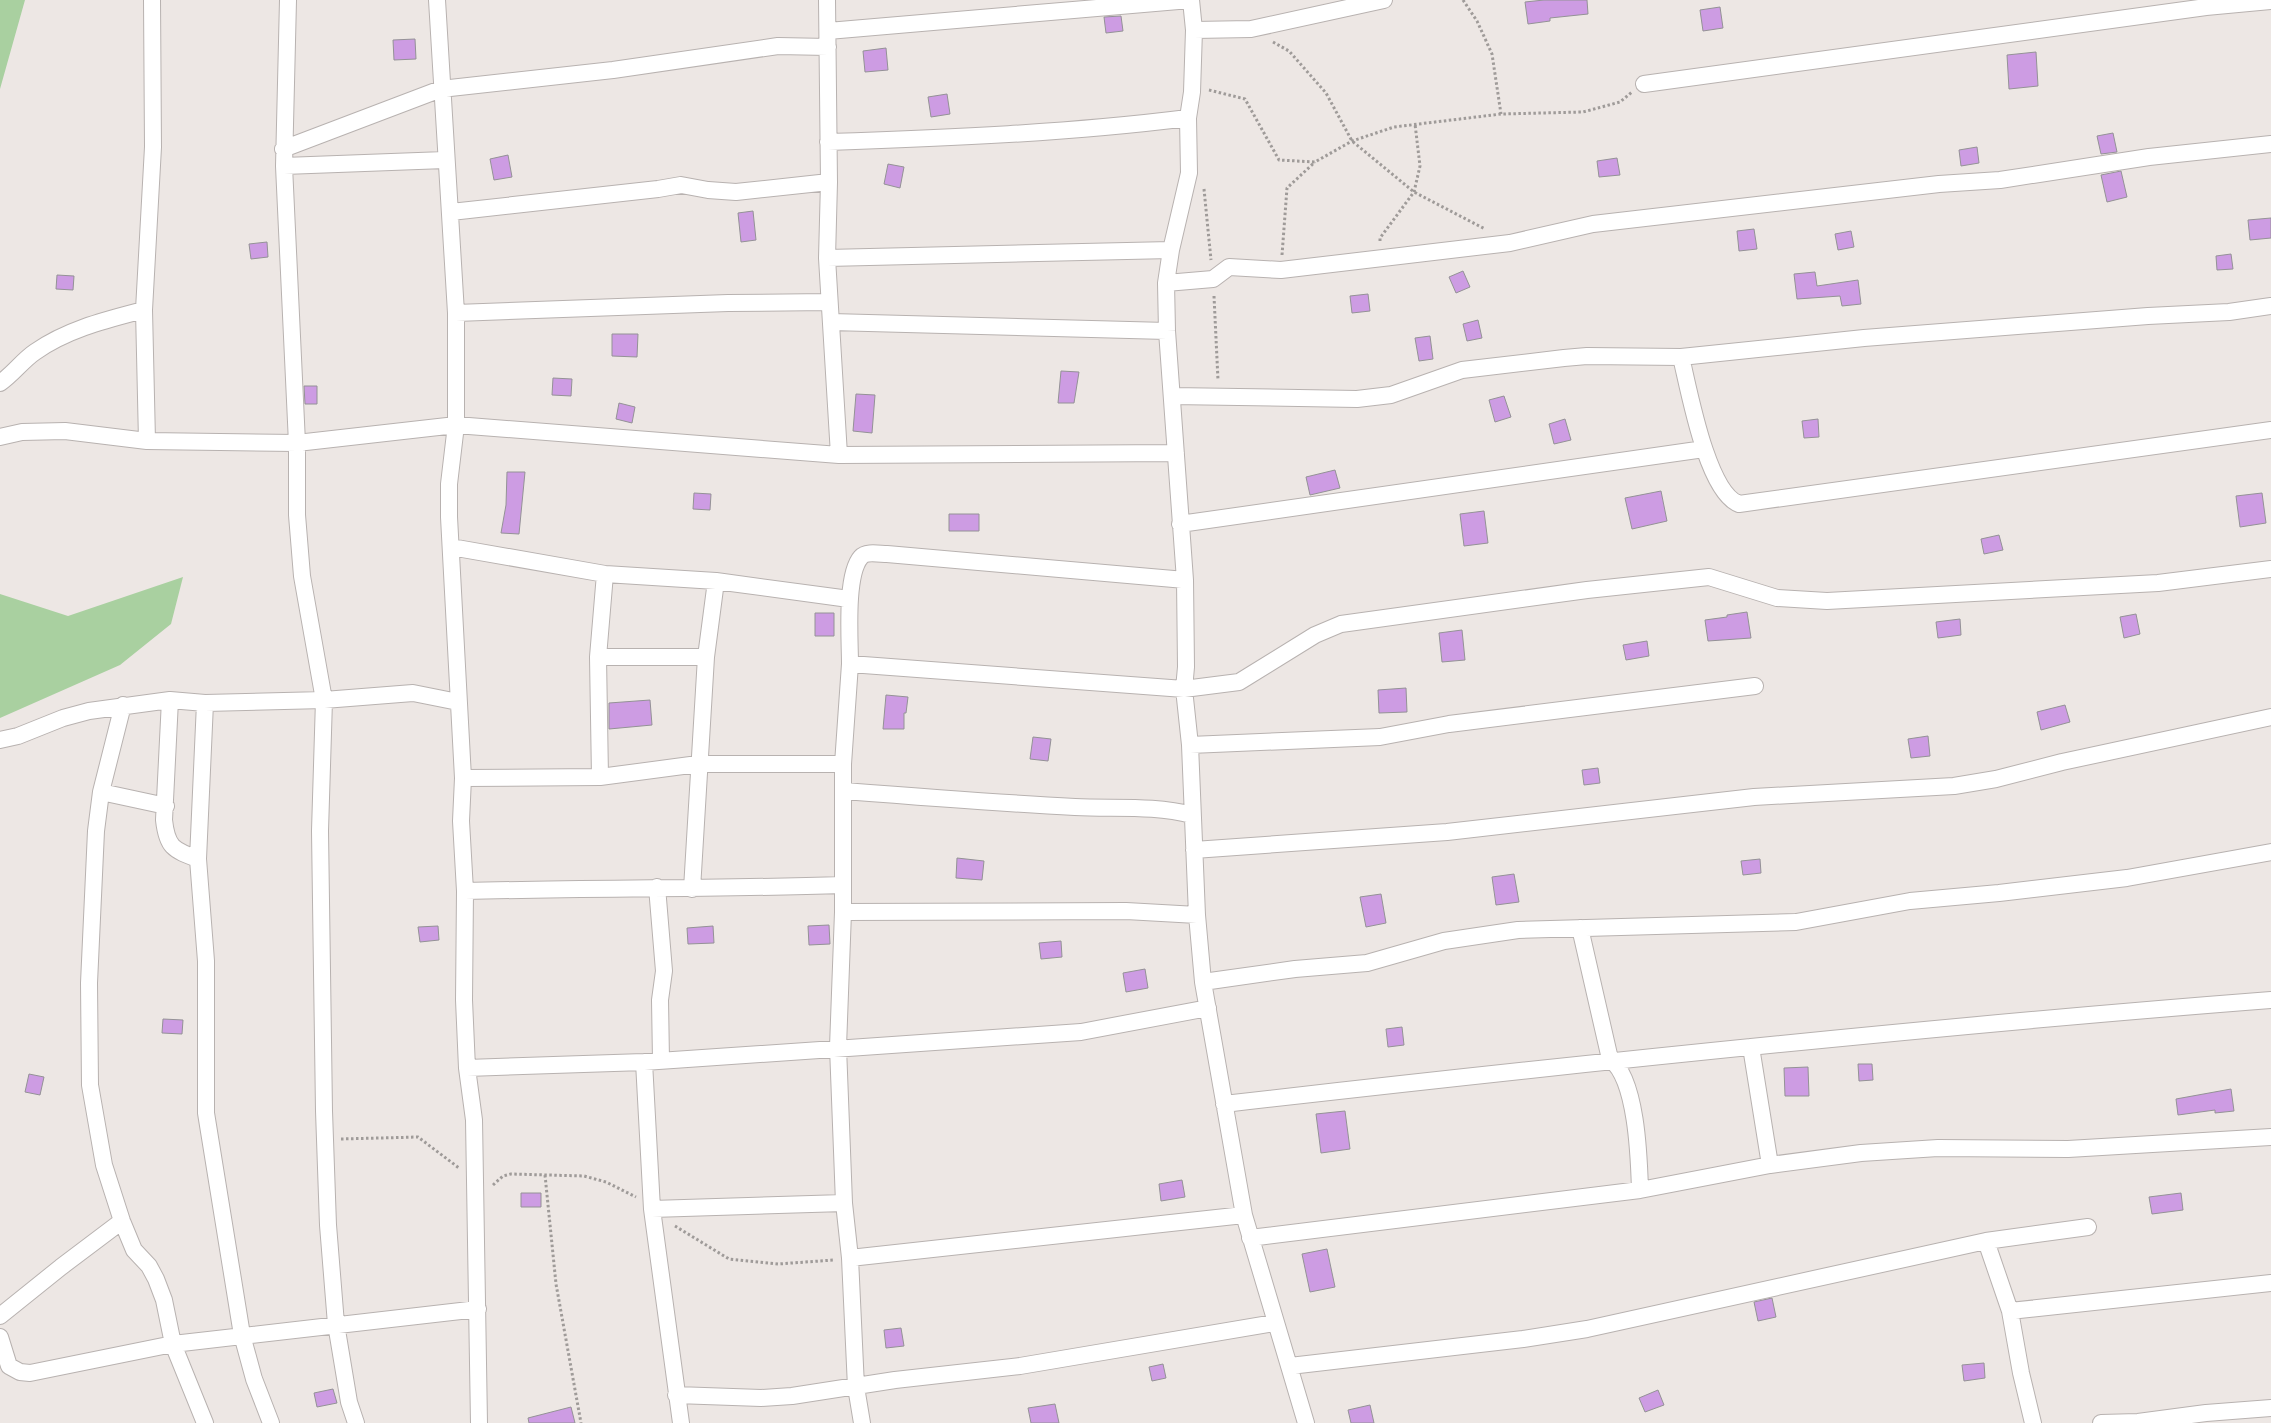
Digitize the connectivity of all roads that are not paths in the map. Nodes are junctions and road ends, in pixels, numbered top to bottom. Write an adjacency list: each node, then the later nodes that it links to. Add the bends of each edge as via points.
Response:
1 (152, 0): 25 (street, via 153,147)
2 (288, 0): 15 (street)
3 (437, 0): 11 (street)
4 (827, 0): 9 (street)
5 (1190, 0): 8 (street); 9 (street)
6 (1384, 0): 8 (street, via 1251,29)
7 (2271, 1): 10 (street, via 2206,7)
8 (1194, 30): 12 (street)
9 (828, 39): 11 (street, via 613,70); 13 (street)
10 (1644, 84)
11 (441, 89): 15 (street); 16 (street)
12 (1188, 118): 13 (street, via 1117,127); 20 (street, via 1189,174)
13 (828, 142): 18 (street)
14 (2271, 144): 22 (street, via 2149,157 2000,180 1593,224 1510,243 1281,270 1228,268 1213,279)
15 (283, 149): 17 (street)
16 (445, 160): 17 (street); 19 (street)
17 (284, 166): 36 (street)
18 (829, 182): 19 (street, via 736,192 681,184); 21 (street)
19 (451, 212): 26 (street)
20 (1171, 250): 21 (street); 22 (street)
21 (827, 258): 23 (street)
22 (1166, 283): 28 (street)
23 (829, 302): 26 (street); 27 (street)
24 (2271, 306): 29 (street, via 2229,312 1864,338)
25 (144, 310): 30 (street, via 82,327 36,351); 35 (street)
26 (456, 313): 32 (street)
27 (831, 322): 28 (street); 39 (street)
28 (1167, 331): 31 (street)
29 (1680, 358): 31 (street, via 1587,356 1462,370 1391,395 1357,398); 37 (street)
30 (0, 383)
31 (1172, 396): 38 (street)
32 (456, 425): 36 (street); 39 (street); 41 (street, via 449,484)
33 (2271, 430): 37 (street, via 1739,504 1730,501 1721,490)
34 (0, 437): 35 (street, via 22,432 65,431)
35 (147, 441): 36 (street)
36 (297, 443): 53 (street, via 297,515 302,576)
37 (1704, 449): 40 (street)
38 (1176, 453): 39 (street); 40 (street)
39 (839, 454)
40 (1180, 524): 44 (street)
41 (450, 548): 43 (street); 54 (street)
42 (2271, 570): 51 (street, via 2158,583 1826,601 1777,598 1708,577 1597,589 1341,624 1315,634 1240,682)
43 (605, 574): 45 (street); 47 (street)
44 (1185, 580): 46 (street, via 866,554 859,559); 51 (street)
45 (716, 581): 46 (street); 48 (street)
46 (849, 599): 49 (street)
47 (598, 657): 48 (street); 62 (street)
48 (706, 657): 60 (street)
49 (850, 664): 51 (street); 61 (street)
50 (1755, 686): 59 (street, via 1449,724 1380,737)
51 (1184, 689): 59 (street)
52 (170, 700): 55 (street); 56 (street); 66 (street)
53 (324, 700): 54 (street, via 414,693); 55 (street); 104 (street, via 320,831 325,1140)
54 (458, 702): 63 (street)
55 (205, 703): 70 (street)
56 (123, 705): 58 (street, via 62,718); 64 (street)
57 (2271, 717): 68 (street, via 1954,786 1754,797 1446,832)
58 (0, 740)
59 (1190, 745): 67 (street)
60 (698, 764): 61 (street); 62 (street); 73 (street)
61 (843, 764): 65 (street)
62 (600, 777): 63 (street)
63 (463, 778): 74 (street, via 461,821)
64 (101, 792): 66 (street); 94 (street, via 90,932 90,1085 104,1165)
65 (844, 792): 67 (street, via 1157,809); 71 (street)
66 (166, 806): 70 (street, via 164,820 170,845)
67 (1192, 815): 68 (street)
68 (1194, 850): 76 (street)
69 (2271, 852): 77 (street, via 2127,878 1910,901 1796,922)
70 (198, 859): 105 (street, via 206,961 206,1113)
71 (843, 885): 73 (street); 75 (street)
72 (656, 887): 73 (street); 74 (street); 83 (street, via 664,971 660,1000)
73 (692, 889)
74 (465, 890): 86 (street)
75 (843, 912): 76 (street, via 1126,911); 81 (street)
76 (1196, 916): 78 (street)
77 (1580, 928): 78 (street, via 1518,930 1444,941 1367,963); 84 (street)
78 (1203, 982): 80 (street)
79 (2271, 1000): 82 (street, via 2035,1018)
80 (1208, 1008): 81 (street, via 1081,1032); 87 (street)
81 (838, 1047): 83 (street); 91 (street)
82 (1751, 1047): 84 (street); 89 (street)
83 (661, 1060): 85 (street)
84 (1610, 1060): 87 (street); 90 (street, via 1621,1069 1627,1088 1638,1139)
85 (644, 1062): 86 (street); 92 (street)
86 (467, 1068): 100 (street, via 474,1120)
87 (1224, 1104): 93 (street)
88 (2271, 1137): 89 (street, via 2068,1148 1938,1148)
89 (1770, 1164): 90 (street)
90 (1640, 1190): 96 (street)
91 (844, 1203): 92 (street); 98 (street)
92 (652, 1209): 110 (street)
93 (1244, 1215): 96 (street); 98 (street)
94 (122, 1221): 102 (street); 107 (street, via 134,1250 156,1279)
95 (2088, 1227): 97 (street)
96 (1250, 1238): 103 (street)
97 (1986, 1241): 101 (street); 108 (street, via 1587,1330)
98 (850, 1258): 109 (street)
99 (2271, 1283): 101 (street)
100 (478, 1309): 104 (street); 117 (street)
101 (2010, 1311): 121 (street)
102 (0, 1316)
103 (1274, 1323): 108 (street); 109 (street, via 1020,1366)
104 (336, 1324): 105 (street); 116 (street, via 349,1402)
105 (242, 1335): 107 (street); 115 (street)
106 (0, 1338): 107 (street, via 9,1366 30,1374)
107 (173, 1344): 114 (street)
108 (1290, 1366): 120 (street)
109 (856, 1387): 110 (street, via 761,1398); 119 (street)
110 (676, 1395): 118 (street)
111 (2271, 1408): 112 (street)
112 (2207, 1418): 113 (street)
113 (2138, 1422): 122 (street)
114 (205, 1423)
115 (271, 1423)
116 (356, 1423)
117 (479, 1423)
118 (681, 1423)
119 (862, 1423)
120 (1306, 1423)
121 (2033, 1423)
122 (2100, 1423)

